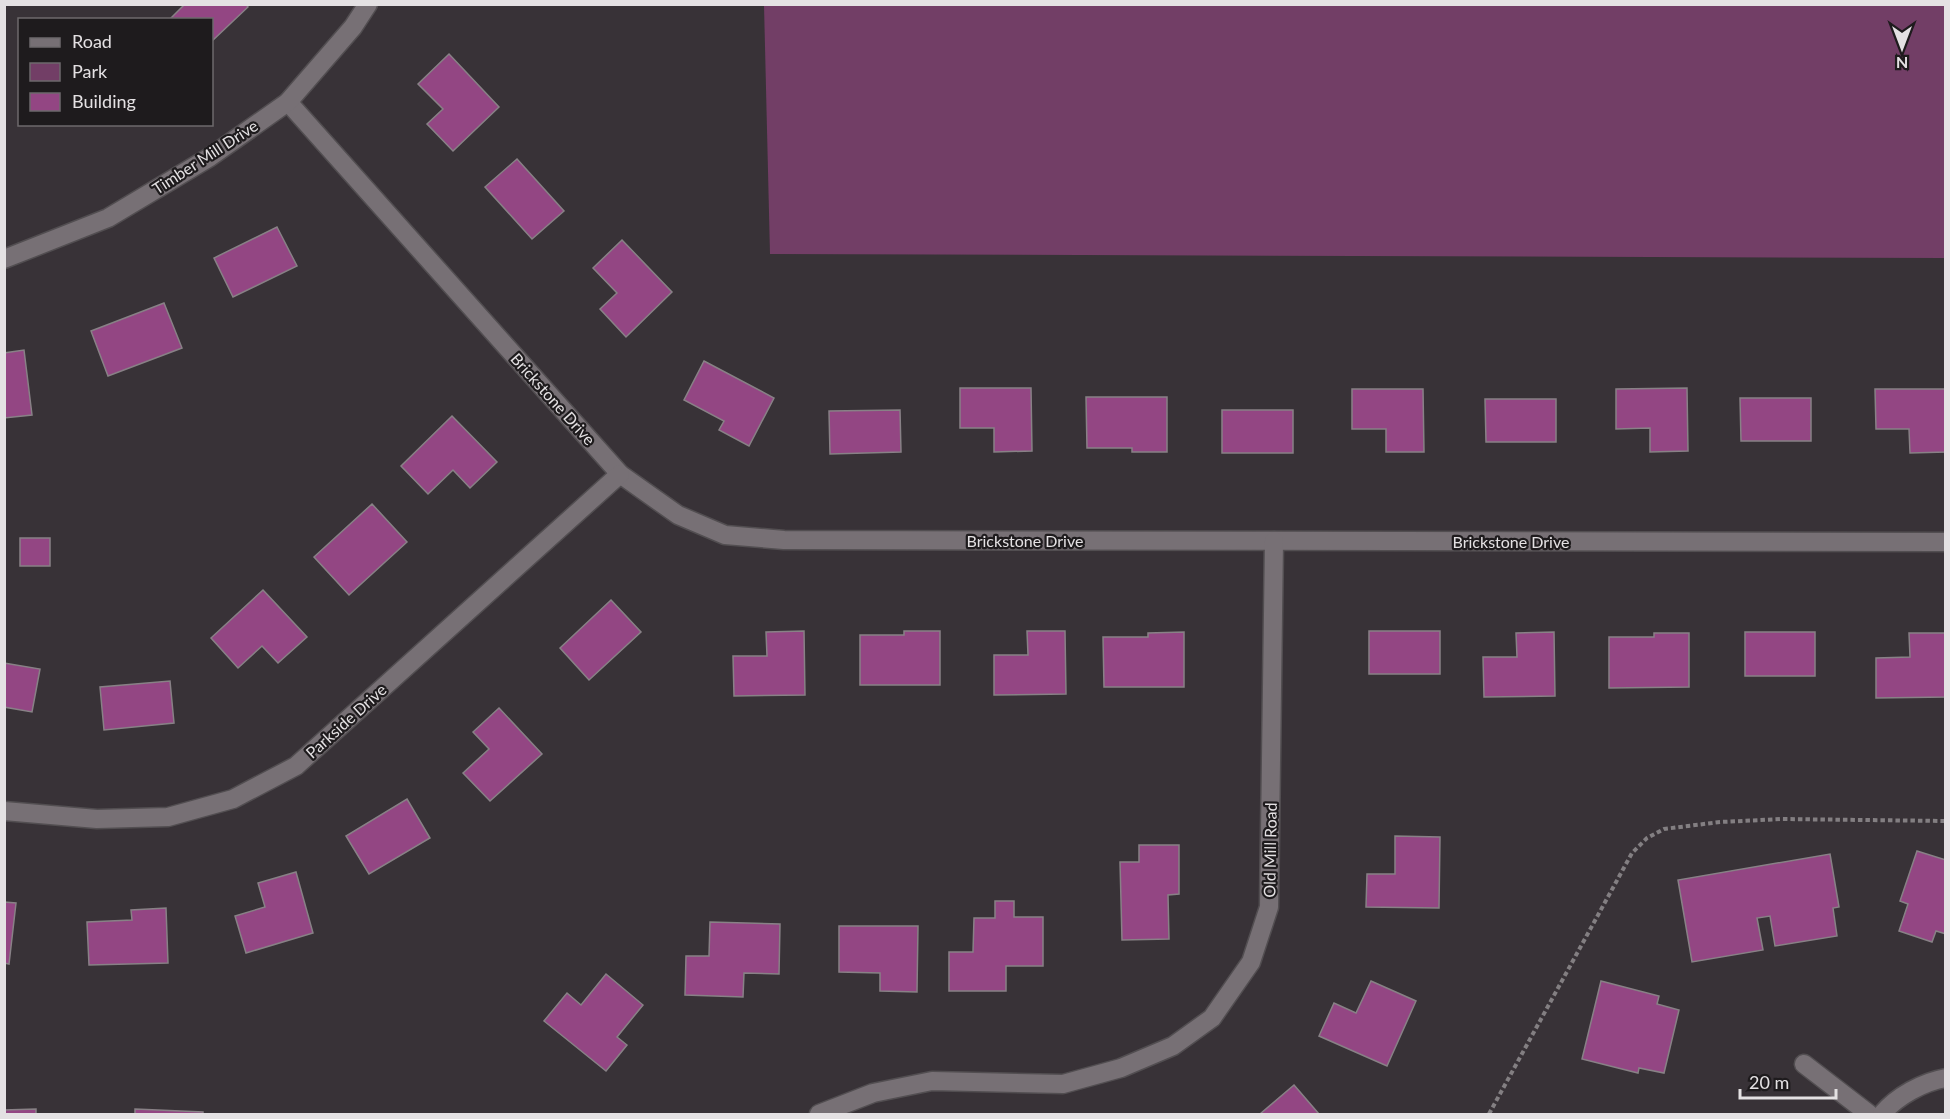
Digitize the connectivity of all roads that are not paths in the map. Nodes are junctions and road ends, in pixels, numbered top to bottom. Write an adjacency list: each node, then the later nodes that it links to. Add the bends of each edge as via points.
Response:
1 (368, 4): 2 (street, Timber Mill Drive)
2 (288, 102): 3 (street, Timber Mill Drive, via 210,157 108,219); 4 (street, Brickstone Drive)
3 (4, 259)
4 (620, 474): 5 (street, Brickstone Drive, via 678,515 725,534 784,540); 7 (street, Parkside Drive, via 296,766 232,799 168,817 97,819)
5 (1274, 541): 6 (street, Brickstone Drive); 10 (street, Old Mill Road, via 1269,907 1251,962 1212,1018 1173,1046 1121,1068 1063,1084 932,1081 873,1094)
6 (1946, 542)
7 (4, 811)
8 (1804, 1064): 11 (street)
9 (1946, 1077): 12 (street, via 1927,1081)
10 (819, 1114)
11 (1869, 1114)
12 (1882, 1114)

